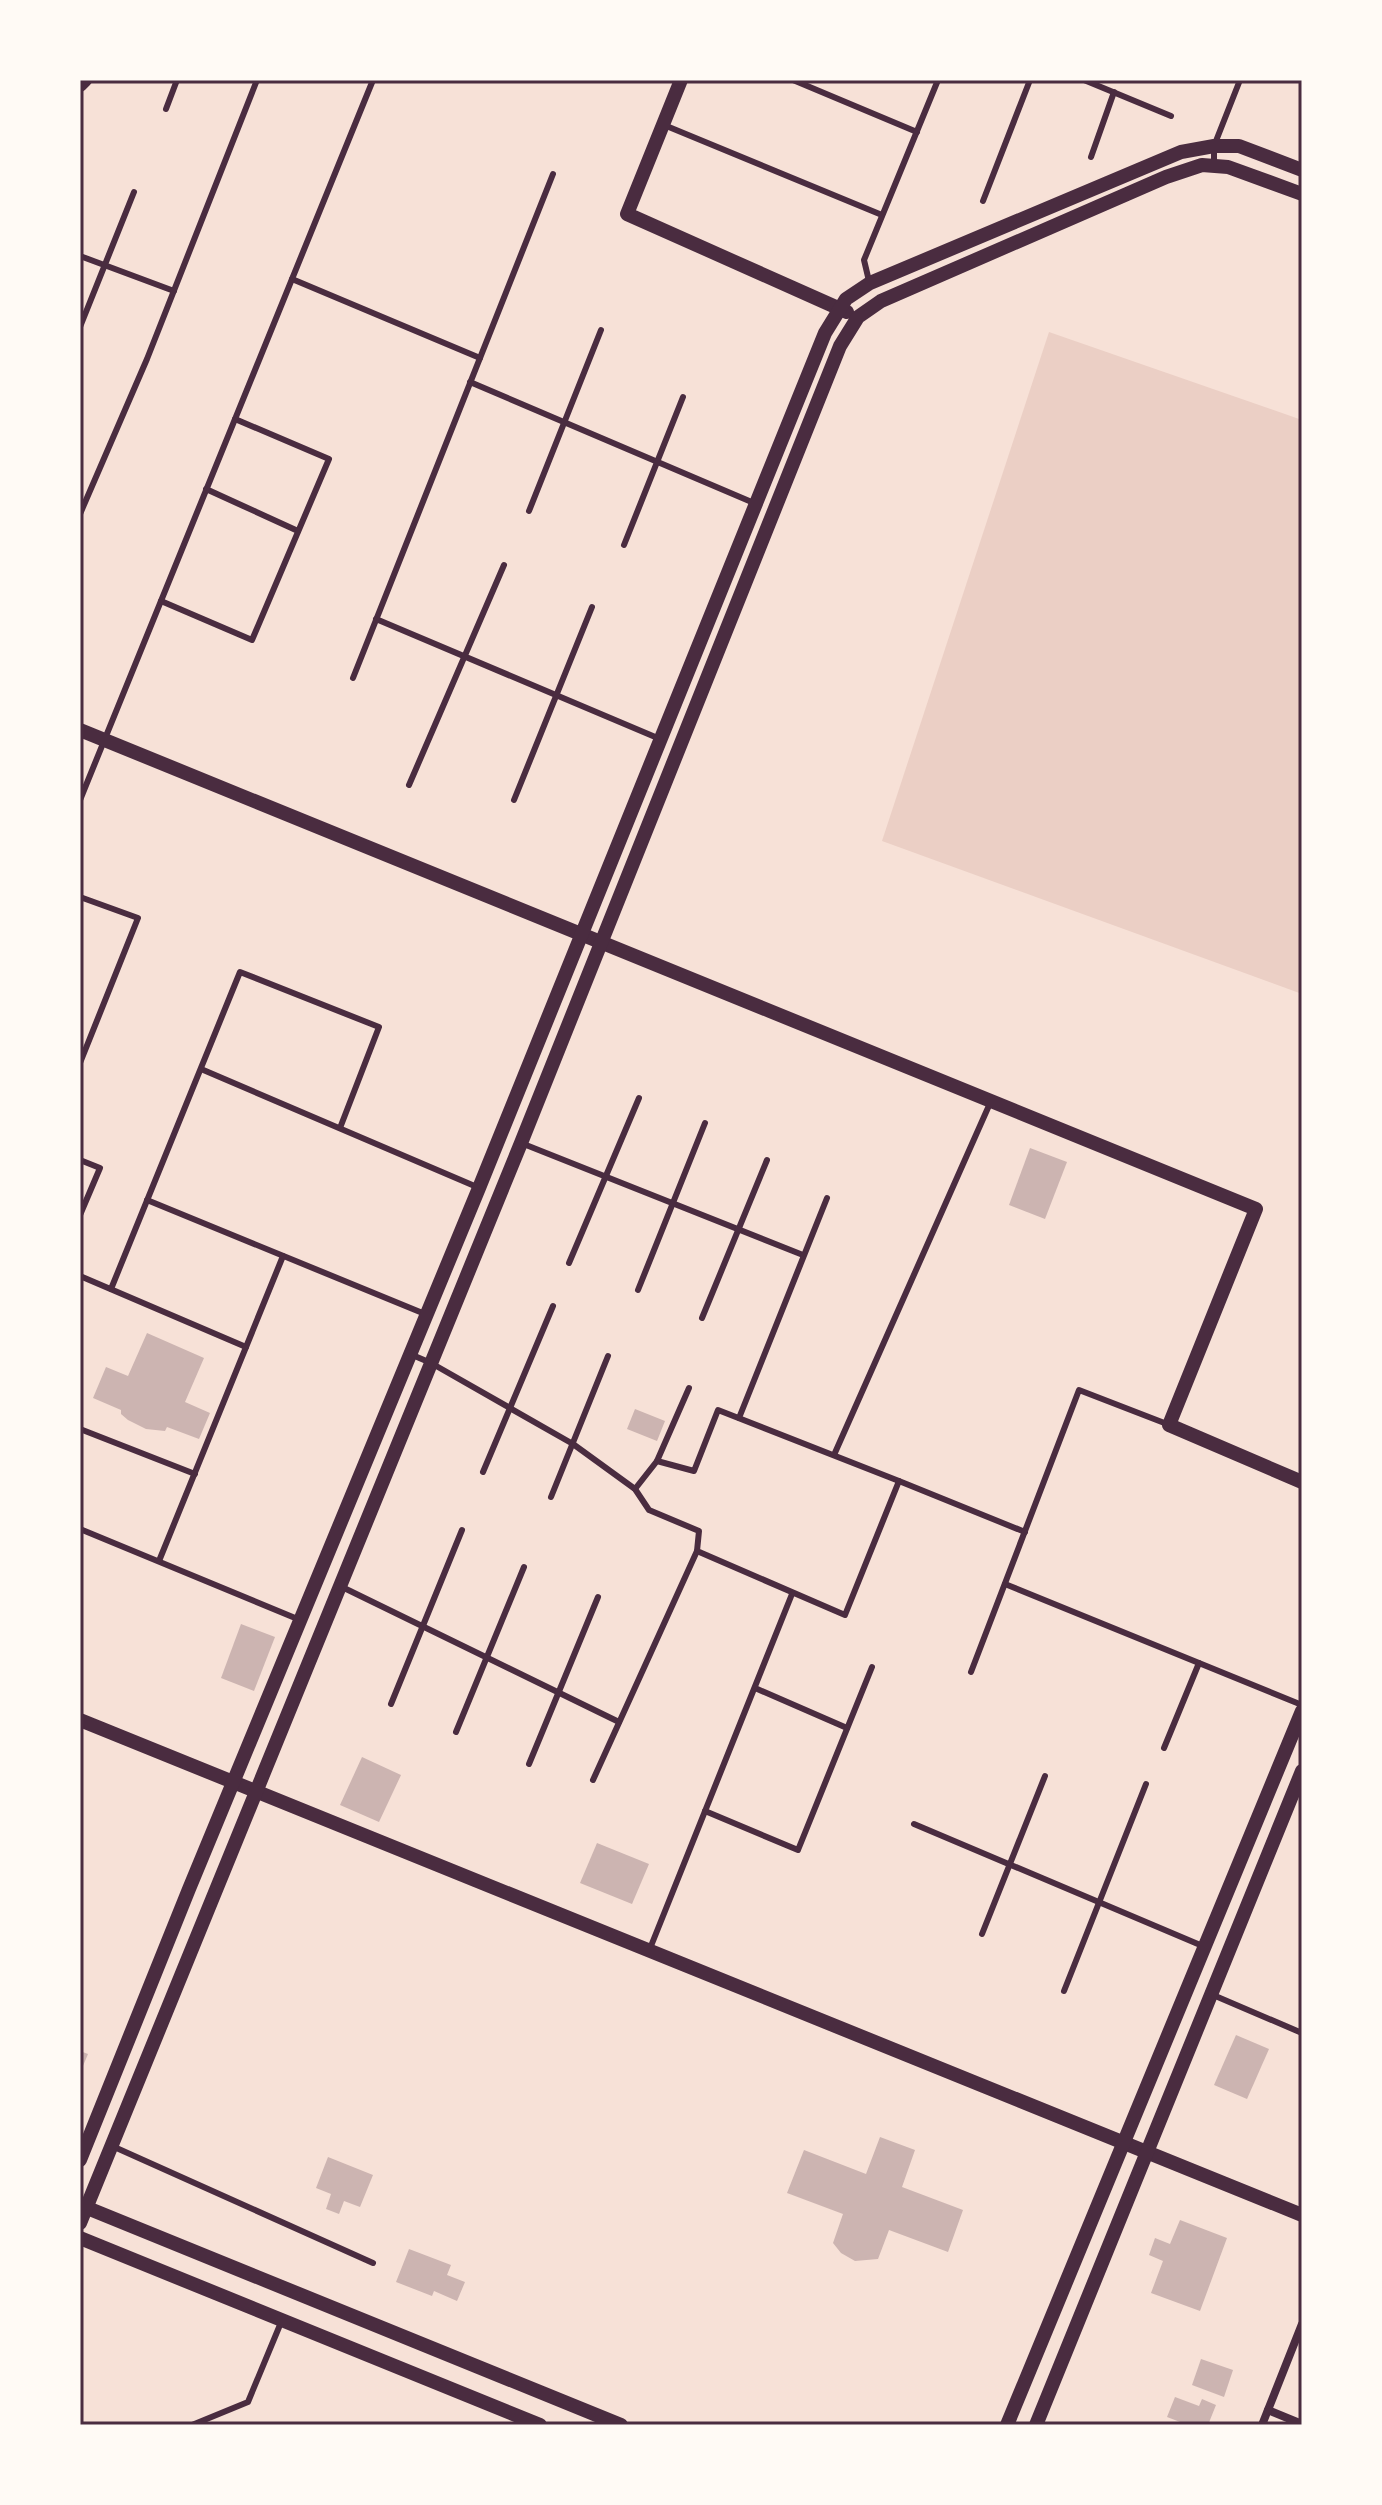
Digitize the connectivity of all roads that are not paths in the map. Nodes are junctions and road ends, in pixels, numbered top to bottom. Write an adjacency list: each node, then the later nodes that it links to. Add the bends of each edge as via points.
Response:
1 (85, 80): 11 (street)
2 (177, 80): 13 (lane)
3 (257, 80): 30 (lane)
4 (373, 80): 28 (lane)
5 (681, 80): 15 (street)
6 (793, 80): 16 (lane)
7 (938, 80): 16 (lane)
8 (1030, 80): 24 (lane)
9 (1084, 80): 12 (lane)
10 (1240, 80): 17 (lane)
11 (80, 85)
12 (1114, 92): 14 (lane); 18 (lane)
13 (166, 109)
14 (1171, 116)
15 (663, 125): 25 (lane); 31 (street, via 627,214)
16 (917, 132): 25 (lane)
17 (1214, 146): 19 (lane); 20 (street, via 1239,146); 29 (street, via 1181,152)
18 (1091, 157)
19 (1214, 166): 23 (street, via 1259,176); 32 (street, via 1166,177 881,301)
20 (1302, 170)
21 (553, 174): 35 (lane)
22 (134, 192): 27 (lane)
23 (1302, 194)
24 (983, 201)
25 (882, 215): 29 (lane, via 864,260)
26 (80, 256): 27 (lane)
27 (105, 265): 30 (lane); 33 (lane)
28 (292, 279): 35 (lane); 38 (lane)
29 (870, 283): 31 (street)
30 (174, 291): 44 (lane)
31 (840, 309): 32 (street); 42 (street, via 825,333)
32 (858, 317): 62 (street, via 840,346)
33 (80, 327)
34 (601, 330): 39 (lane)
35 (480, 358): 36 (lane)
36 (470, 382): 39 (lane); 50 (lane)
37 (683, 397): 40 (lane)
38 (235, 419): 41 (lane); 45 (lane, via 329,459)
39 (565, 422): 40 (lane); 43 (lane)
40 (657, 462): 42 (lane); 46 (lane)
41 (206, 489): 45 (lane); 48 (lane)
42 (756, 503): 55 (street)
43 (529, 511)
44 (80, 514)
45 (298, 531): 48 (lane, via 252,640)
46 (624, 545)
47 (504, 565): 51 (lane)
48 (161, 601): 56 (lane)
49 (592, 607): 53 (lane)
50 (376, 619): 51 (lane); 52 (lane)
51 (464, 657): 53 (lane); 57 (lane)
52 (353, 678)
53 (557, 695): 55 (lane); 59 (lane)
54 (80, 730): 56 (street)
55 (661, 739): 61 (street)
56 (104, 740): 58 (lane); 61 (street)
57 (409, 785)
58 (80, 800)
59 (514, 800)
60 (80, 897): 64 (lane, via 138,918)
61 (582, 934): 62 (street); 75 (street)
62 (601, 942): 68 (street); 71 (street)
63 (80, 1036): 64 (lane)
64 (89, 1040): 65 (lane)
65 (80, 1063)
66 (201, 1069): 70 (lane); 70 (lane, via 240,972 379,1027); 77 (lane)
67 (639, 1098): 74 (lane)
68 (991, 1101): 97 (street, via 1256,1209); 100 (lane)
69 (705, 1123): 78 (lane)
70 (340, 1128): 75 (lane)
71 (521, 1143): 74 (lane); 93 (street)
72 (80, 1160): 79 (lane, via 100,1168)
73 (767, 1160): 80 (lane)
74 (606, 1177): 78 (lane); 83 (lane)
75 (479, 1188): 88 (street)
76 (827, 1198): 81 (lane)
77 (147, 1200): 82 (lane); 85 (lane)
78 (673, 1203): 80 (lane); 86 (lane)
79 (80, 1215)
80 (738, 1230): 81 (lane); 89 (lane)
81 (803, 1255): 96 (lane)
82 (283, 1256): 88 (lane); 90 (lane)
83 (569, 1263)
84 (80, 1276): 85 (lane)
85 (111, 1289): 90 (lane)
86 (638, 1290)
87 (553, 1306): 95 (lane)
88 (427, 1315): 91 (street)
89 (702, 1318)
90 (246, 1347): 103 (lane)
91 (410, 1354): 93 (lane); 118 (street)
92 (608, 1356): 99 (lane)
93 (431, 1363): 95 (lane); 115 (street)
94 (689, 1388): 101 (lane)
95 (510, 1408): 99 (lane); 102 (lane)
96 (739, 1418): 100 (lane); 101 (lane, via 718,1410 694,1471)
97 (1169, 1425): 105 (street); 110 (lane, via 1079,1390)
98 (80, 1429): 103 (lane)
99 (573, 1444): 106 (lane); 107 (lane)
100 (834, 1455): 104 (lane)
101 (657, 1461): 106 (lane)
102 (483, 1472)
103 (195, 1474): 112 (lane)
104 (899, 1481): 110 (lane); 116 (lane, via 845,1615)
105 (1302, 1482)
106 (635, 1489): 111 (lane, via 649,1510 699,1531)
107 (551, 1497)
108 (80, 1529): 112 (lane)
109 (462, 1530): 119 (lane)
110 (1025, 1532): 114 (lane)
111 (697, 1551): 116 (lane); 129 (lane)
112 (159, 1561): 118 (lane)
113 (524, 1567): 120 (lane)
114 (1005, 1584): 121 (lane); 123 (lane)
115 (340, 1586): 119 (lane); 139 (street)
116 (792, 1594): 124 (lane)
117 (598, 1597): 125 (lane)
118 (300, 1620): 137 (street)
119 (423, 1626): 120 (lane); 126 (lane)
120 (487, 1658): 125 (lane); 131 (lane)
121 (1199, 1663): 127 (lane); 132 (lane)
122 (872, 1667): 130 (lane)
123 (971, 1672)
124 (755, 1688): 130 (lane); 140 (lane)
125 (559, 1693): 129 (lane); 133 (lane)
126 (391, 1704)
127 (1302, 1708): 145 (street)
128 (80, 1720): 137 (street)
129 (619, 1722): 136 (lane)
130 (847, 1728): 140 (lane, via 798,1850)
131 (456, 1732)
132 (1164, 1748)
133 (529, 1764)
134 (1302, 1771): 148 (street)
135 (1045, 1776): 142 (lane)
136 (593, 1780)
137 (233, 1782): 139 (street); 153 (street)
138 (1146, 1784): 143 (lane)
139 (256, 1792): 146 (street); 151 (street)
140 (705, 1811): 146 (lane)
141 (914, 1824): 142 (lane)
142 (1010, 1864): 143 (lane); 144 (lane)
143 (1099, 1902): 145 (lane); 147 (lane)
144 (982, 1934)
145 (1205, 1947): 150 (street)
146 (649, 1951): 150 (street)
147 (1064, 1991)
148 (1211, 1994): 149 (lane); 152 (street)
149 (1302, 2033)
150 (1124, 2143): 152 (street); 166 (street)
151 (112, 2146): 154 (street); 158 (lane)
152 (1147, 2152): 155 (street); 167 (street)
153 (80, 2160)
154 (83, 2206): 156 (street); 165 (street)
155 (1302, 2215)
156 (80, 2223)
157 (80, 2238): 159 (street)
158 (373, 2263)
159 (282, 2320): 163 (lane, via 248,2402); 164 (street)
160 (1302, 2324): 161 (street)
161 (1268, 2410): 162 (street); 168 (street)
162 (1302, 2424)
163 (192, 2425)
164 (540, 2425)
165 (621, 2425)
166 (1007, 2425)
167 (1036, 2425)
168 (1262, 2425)

